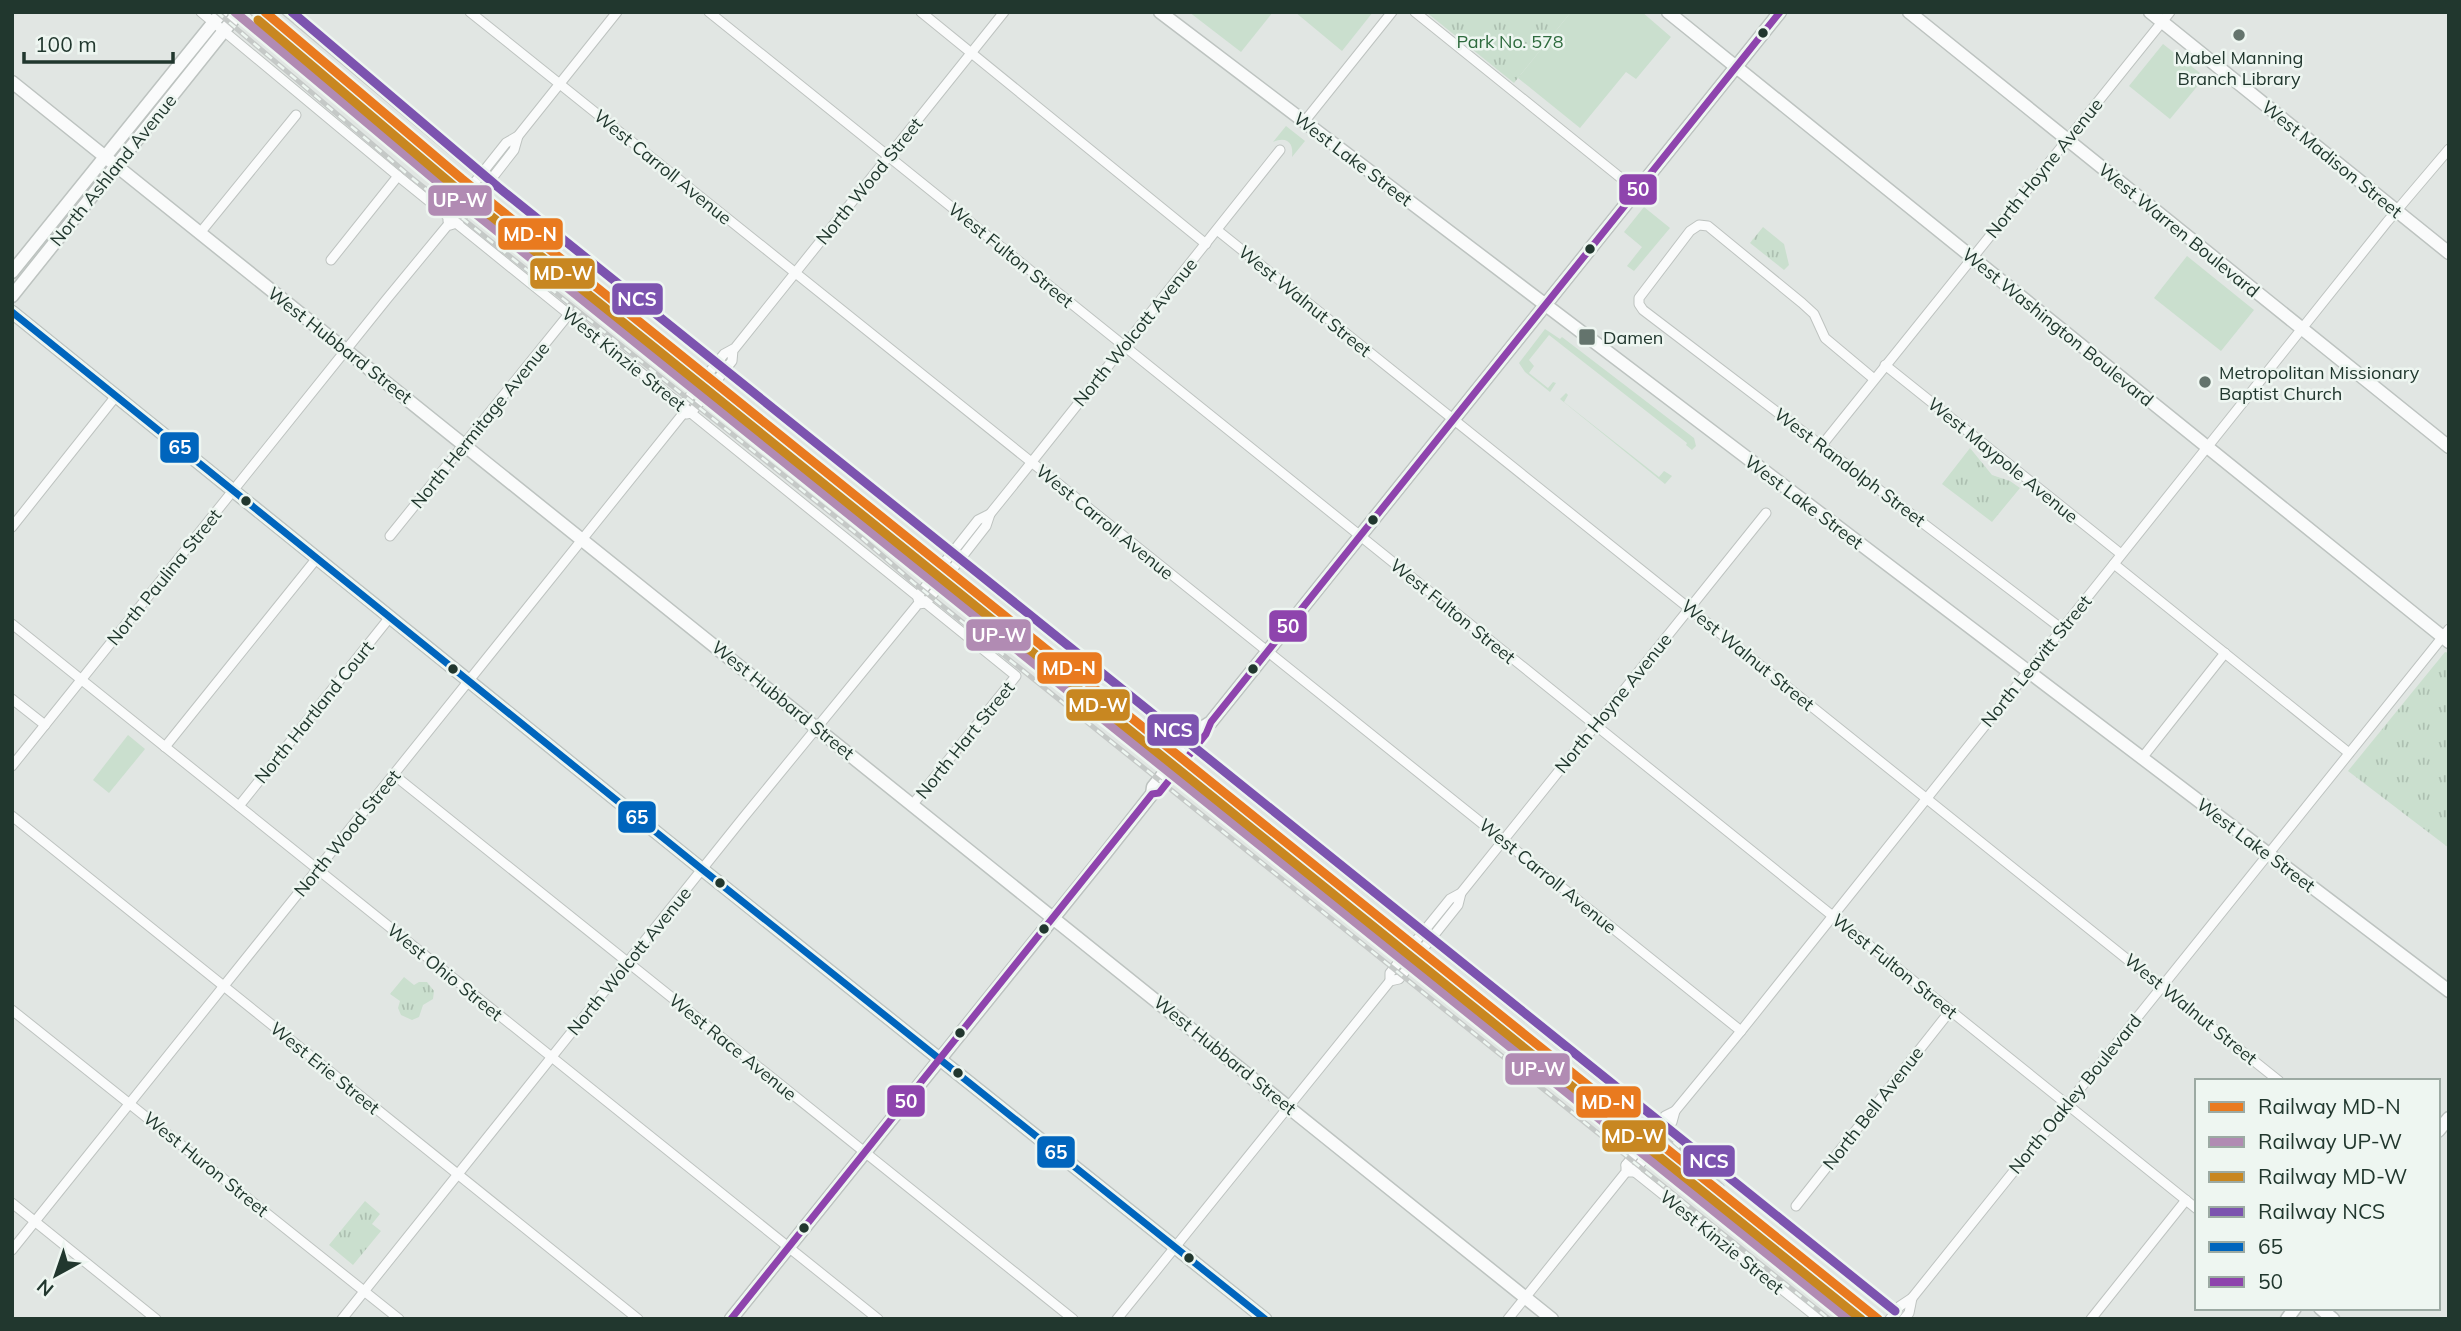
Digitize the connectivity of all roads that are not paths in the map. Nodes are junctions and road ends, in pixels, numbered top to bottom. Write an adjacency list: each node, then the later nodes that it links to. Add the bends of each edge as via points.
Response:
1 (201, 12): 16 (street, West Kinzie Street)
2 (239, 12): 16 (main road, North Ashland Avenue)
3 (470, 12): 20 (street, West Carroll Avenue)
4 (617, 12): 20 (street, North Paulina Street)
5 (709, 12): 27 (street, West Fulton Street)
6 (921, 12): 17 (street)
7 (1004, 12): 17 (street, North Wood Street)
8 (1160, 12): 22 (main road, West Lake Street)
9 (1392, 12): 22 (street)
10 (1415, 12): 30 (street)
11 (1668, 12): 18 (main road, West Washington Boulevard)
12 (1780, 12): 18 (main road)
13 (1909, 12): 23 (main road, West Warren Boulevard)
14 (2150, 12): 15 (main road, West Madison Street)
15 (2166, 17): 23 (street, North Hoyne Avenue); 31 (main road, West Madison Street)
16 (220, 22): 26 (main road, North Ashland Avenue); 28 (main road, North Ashland Avenue); 29 (street, West Kinzie Street)
17 (972, 53): 27 (street, North Wood Street); 35 (street)
18 (1736, 67): 30 (main road); 37 (main road, West Washington Boulevard)
19 (12, 82): 26 (main road, West Hubbard Street)
20 (560, 84): 32 (street, North Paulina Street, via 518,136 514,150); 40 (street, West Carroll Avenue)
21 (296, 115): 34 (street)
22 (1304, 122): 42 (main road, West Lake Street)
23 (2067, 139): 37 (street, North Hoyne Avenue); 45 (main road, West Warren Boulevard)
24 (2449, 149): 31 (street, North Leavitt Street)
25 (1280, 150): 33 (street, North Wolcott Avenue)
26 (104, 157): 28 (main road, West Hubbard Street); 39 (main road, North Ashland Avenue)
27 (888, 157): 40 (street, North Wood Street); 46 (street, West Fulton Street)
28 (116, 167): 34 (main road, West Hubbard Street); 41 (main road, North Ashland Avenue)
29 (398, 176): 32 (street, West Kinzie Street); 38 (street)
30 (1637, 191): 42 (main road)
31 (2397, 211): 36 (main road, West Madison Street); 45 (street, North Leavitt Street)
32 (451, 222): 44 (street, West Kinzie Street); 47 (street, North Paulina Street)
33 (1217, 230): 35 (street, North Wolcott Avenue); 52 (street, West Walnut Street)
34 (200, 233): 47 (main road, West Hubbard Street)
35 (1206, 244): 46 (street, North Wolcott Avenue)
36 (2449, 253)
37 (1972, 257): 48 (street, North Hoyne Avenue); 55 (main road, West Washington Boulevard)
38 (331, 260)
39 (12, 272)
40 (795, 273): 51 (street, North Wood Street, via 733,350 732,360); 57 (street, West Carroll Avenue)
41 (12, 296)
42 (1545, 305): 52 (main road); 75 (main road, West Lake Street)
43 (12, 312): 50 (main road)
44 (569, 314): 51 (street, West Kinzie Street); 53 (street, North Hermitage Avenue)
45 (2302, 329): 55 (street, North Leavitt Street); 56 (main road, West Warren Boulevard)
46 (1124, 346): 57 (street, North Wolcott Avenue); 62 (street, West Fulton Street)
47 (347, 350): 53 (main road, West Hubbard Street); 58 (street, North Paulina Street)
48 (1885, 365): 49 (street, North Hoyne Avenue); 64 (street, West Maypole Avenue)
49 (1874, 379): 54 (street, North Hoyne Avenue); 54 (street, West Randolph Street, via 1825,338 1814,314 1708,226 1690,230 1639,304)
50 (116, 396): 58 (main road); 60 (street)
51 (685, 411): 63 (street, North Wood Street); 67 (street, West Kinzie Street)
52 (1454, 419): 62 (main road); 68 (street, West Walnut Street)
53 (464, 443): 61 (street, North Hermitage Avenue); 63 (main road, West Hubbard Street)
54 (1822, 445): 71 (street, West Randolph Street)
55 (2207, 447): 64 (street, North Leavitt Street); 72 (main road, West Washington Boulevard)
56 (2449, 447)
57 (1031, 462): 67 (street, North Wolcott Avenue, via 990,514 978,520); 73 (street, West Carroll Avenue)
58 (233, 491): 65 (main road); 77 (street, North Paulina Street)
59 (1766, 513): 68 (street, North Hoyne Avenue)
60 (12, 527)
61 (390, 536)
62 (1360, 536): 73 (main road); 81 (street, West Fulton Street)
63 (583, 539): 78 (street, North Wood Street); 82 (main road, West Hubbard Street)
64 (2122, 554): 66 (street, North Leavitt Street)
65 (317, 558): 69 (main road); 83 (street)
66 (2114, 564): 71 (street, North Leavitt Street); 74 (street)
67 (920, 601): 76 (street, West Kinzie Street); 82 (street, North Wolcott Avenue)
68 (1689, 608): 81 (street, North Hoyne Avenue); 88 (street, West Walnut Street)
69 (390, 617): 78 (main road); 90 (street, North Hartland Court)
70 (12, 624): 77 (street, West Ohio Street)
71 (2062, 629): 75 (street, North Leavitt Street)
72 (2447, 636): 84 (street, North Oakley Boulevard)
73 (1267, 651): 92 (street, West Carroll Avenue); 97 (main road, via 1153,787)
74 (2225, 653): 84 (street); 85 (street)
75 (2028, 672): 85 (main road, West Lake Street); 88 (street, North Leavitt Street)
76 (1016, 676): 89 (street, North Hart Street)
77 (82, 680): 80 (street, North Paulina Street); 83 (street, West Ohio Street)
78 (469, 681): 87 (street, North Wood Street); 95 (main road)
79 (12, 699): 80 (street)
80 (45, 725): 86 (street, North Paulina Street)
81 (1595, 725): 92 (street, North Hoyne Avenue); 96 (street, West Fulton Street)
82 (817, 727): 89 (main road, West Hubbard Street); 95 (street, North Wolcott Avenue)
83 (165, 747): 90 (street, West Ohio Street)
84 (2349, 753): 93 (street, North Oakley Boulevard)
85 (2142, 758): 93 (main road, West Lake Street)
86 (12, 766)
87 (394, 775): 94 (street, North Wood Street); 98 (street, West Race Avenue)
88 (1927, 797): 96 (street, North Leavitt Street); 99 (street, West Walnut Street)
89 (913, 804): 97 (main road, West Hubbard Street)
90 (239, 806): 94 (street, West Ohio Street)
91 (12, 816): 100 (street, West Erie Street)
92 (1502, 840): 104 (street, West Carroll Avenue); 110 (street, North Hoyne Avenue, via 1399,979 1390,981)
93 (2268, 854): 99 (street, North Oakley Boulevard); 101 (main road, West Lake Street)
94 (318, 869): 100 (street, North Wood Street); 105 (street, West Ohio Street)
95 (702, 869): 98 (street, North Wolcott Avenue); 106 (main road)
96 (1832, 916): 103 (street, West Fulton Street); 104 (street, North Leavitt Street)
97 (1053, 917): 106 (main road); 110 (main road, West Hubbard Street)
98 (628, 962): 105 (street, North Wolcott Avenue); 111 (street, West Race Avenue)
99 (2162, 985): 107 (street, West Walnut Street); 109 (street, North Oakley Boulevard)
100 (224, 986): 108 (street, North Wood Street); 113 (street, West Erie Street)
101 (2449, 991)
102 (12, 1010): 108 (street, West Huron Street)
103 (1950, 1011): 109 (street, West Fulton Street); 116 (street, North Bell Avenue)
104 (1741, 1031): 112 (street, North Leavitt Street, via 1675,1111 1665,1116)
105 (552, 1057): 113 (street, North Wolcott Avenue); 119 (street, West Ohio Street)
106 (939, 1059): 111 (main road); 120 (main road)
107 (2277, 1079)
108 (130, 1104): 118 (street, North Wood Street); 122 (street, West Huron Street)
109 (2067, 1104): 114 (street, West Fulton Street); 124 (street, North Oakley Boulevard)
110 (1289, 1107): 120 (street, North Hoyne Avenue); 123 (main road, West Hubbard Street)
111 (864, 1152): 119 (main road); 131 (street, West Race Avenue)
112 (1628, 1170): 123 (street, North Leavitt Street); 136 (street, West Kinzie Street)
113 (458, 1174): 122 (street, North Wolcott Avenue); 128 (street, West Erie Street)
114 (2186, 1200): 117 (street, West Fulton Street); 139 (street)
115 (12, 1203): 118 (street)
116 (1796, 1206)
117 (2195, 1207)
118 (35, 1221): 121 (street, North Wood Street); 125 (street)
119 (789, 1247): 129 (main road); 130 (street, West Ohio Street)
120 (1175, 1247): 132 (street, North Hoyne Avenue); 133 (main road)
121 (12, 1250)
122 (364, 1291): 126 (street, North Wolcott Avenue); 127 (street, West Huron Street)
123 (1525, 1297): 134 (street, North Leavitt Street); 135 (main road, West Hubbard Street)
124 (1912, 1298): 137 (street, North Oakley Boulevard); 138 (street, North Oakley Boulevard)
125 (156, 1319)
126 (342, 1319)
127 (399, 1319)
128 (638, 1319)
129 (731, 1319)
130 (878, 1319)
131 (1073, 1319)
132 (1117, 1319)
133 (1265, 1319)
134 (1508, 1319)
135 (1552, 1319)
136 (1819, 1319)
137 (1890, 1319)
138 (1904, 1319)
139 (2091, 1319)

